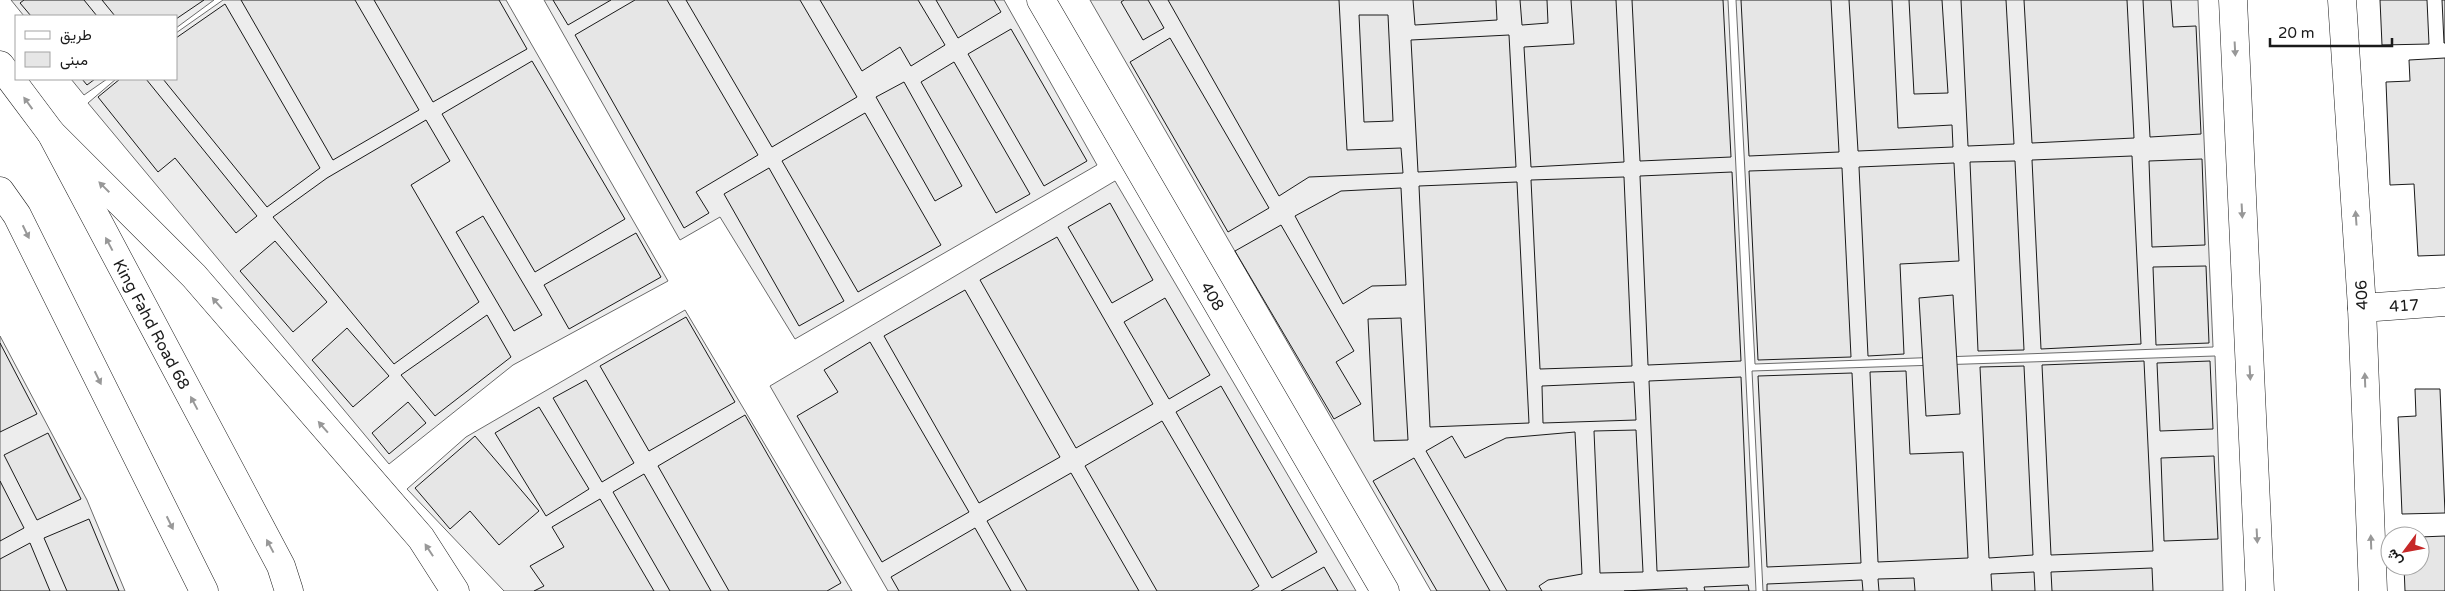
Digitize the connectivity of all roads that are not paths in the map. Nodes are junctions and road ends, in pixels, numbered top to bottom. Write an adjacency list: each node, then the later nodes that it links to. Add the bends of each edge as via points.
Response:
1 (1040, 0): 12 (street, 408)
2 (2233, 0): 13 (street, one-way to 13)
3 (2342, 0): 8 (street, 406, one-way to 3)
4 (0, 65): 5 (street, King Fahd Road 68, one-way to 4)
5 (50, 133): 10 (street, King Fahd Road 68, one-way to 5, via 281,566); 11 (street, one-way to 5, via 421,538 194,276)
6 (0, 191): 9 (street, one-way to 9, via 17,215)
7 (2445, 302): 8 (street, 417)
8 (2362, 308): 14 (street, 406, one-way to 8)
9 (204, 591)
10 (289, 591)
11 (455, 591)
12 (1385, 591)
13 (2260, 591)
14 (2373, 591)

